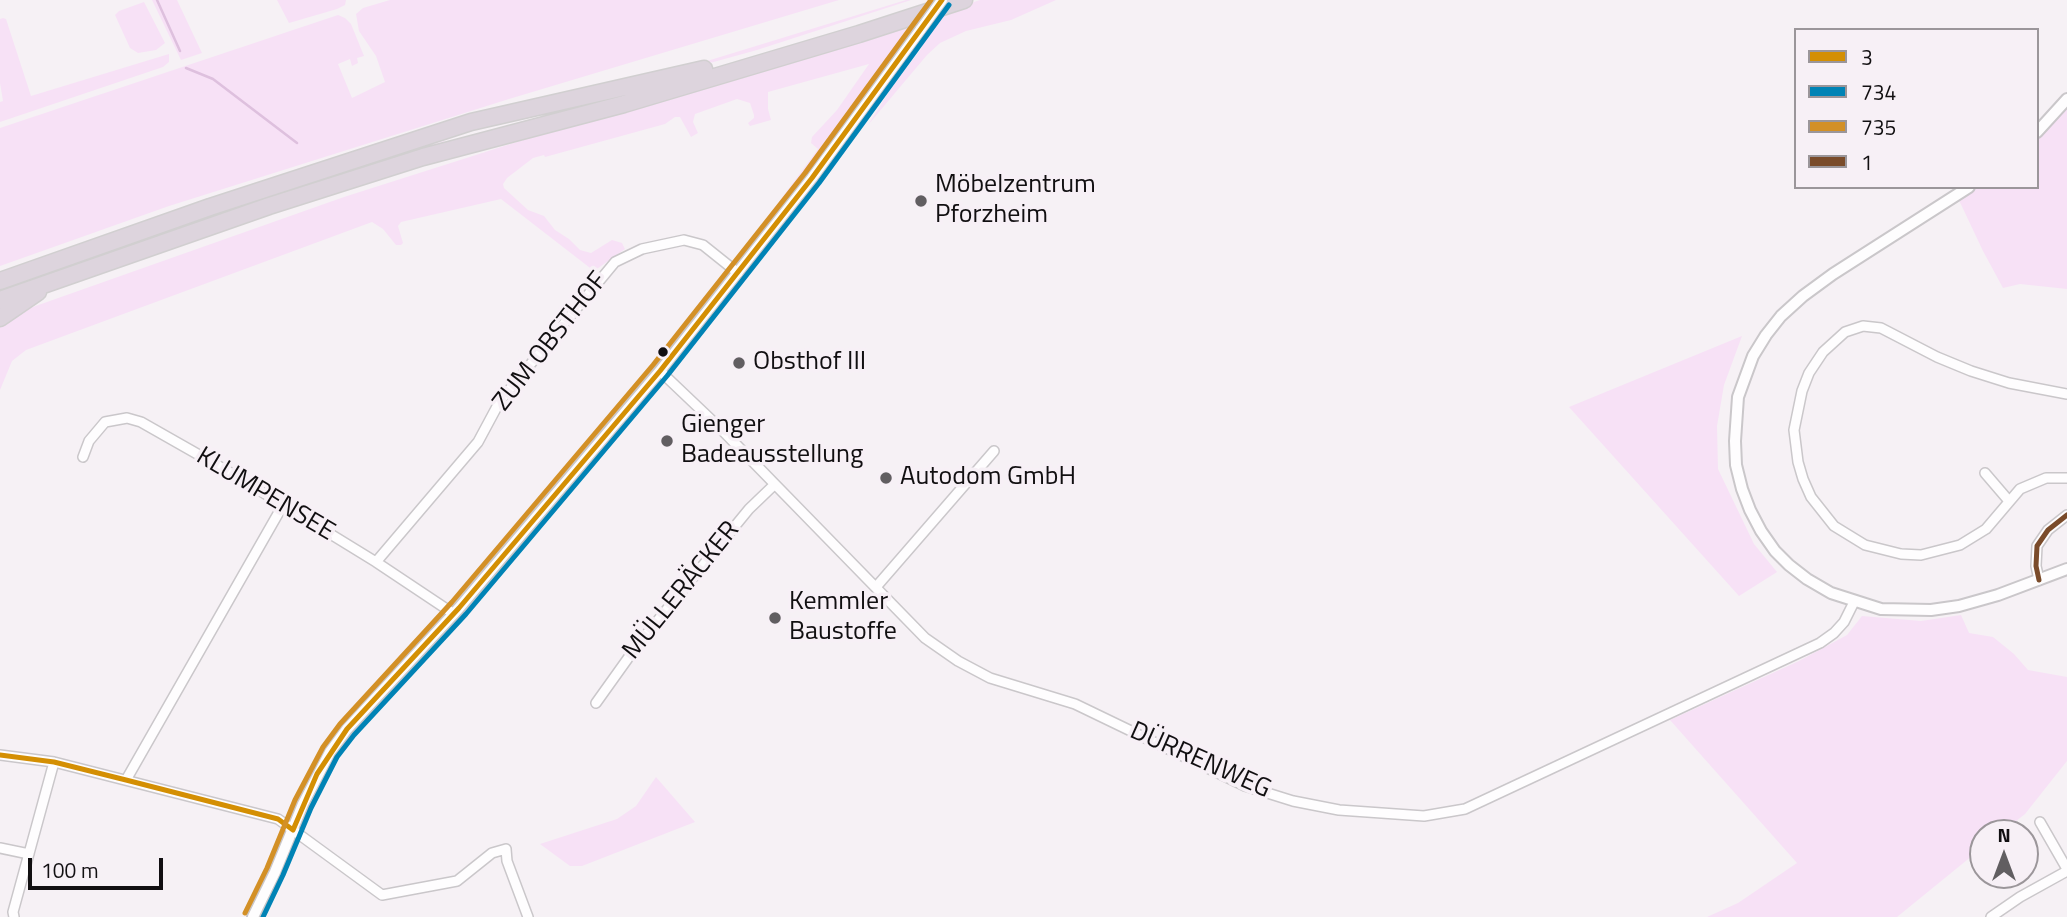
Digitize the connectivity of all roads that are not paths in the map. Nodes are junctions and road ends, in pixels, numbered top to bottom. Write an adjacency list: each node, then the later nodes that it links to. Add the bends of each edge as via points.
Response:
1 (931, 0): 7 (highway, via 696,71 471,122)
2 (942, 0): 9 (street, bridge)
3 (964, 0): 10 (highway, via 624,104 423,157)
4 (2067, 99): 5 (street)
5 (2039, 130)
6 (1966, 189): 28 (street, via 1833,274 1781,316 1753,356 1738,397 1736,465 1755,521 1789,565 1831,593)
7 (28, 271): 8 (highway); 11 (highway)
8 (0, 272)
9 (738, 273): 14 (street); 24 (street, ZUM OBSTHOF, via 703,245 684,240 642,249 615,262 500,401 478,442)
10 (53, 280): 12 (highway); 13 (highway)
11 (0, 281)
12 (0, 300)
13 (0, 318)
14 (660, 371): 20 (street, DÜRRENWEG); 29 (street)
15 (2067, 394): 21 (street, via 1971,371 1873,326 1845,332 1823,352 1810,373 1796,412 1798,462 1811,497 1849,537 1901,554 1941,551 1986,529)
16 (994, 451): 27 (street)
17 (83, 457): 22 (street, KLUMPENSEE, via 105,422 127,418)
18 (1985, 473): 21 (street)
19 (2067, 478): 21 (street, via 2032,482)
20 (775, 485): 27 (street, DÜRRENWEG); 30 (street, MÜLLERÄCKER, via 748,509)
21 (2009, 500)
22 (283, 505): 24 (street, KLUMPENSEE); 33 (street)
23 (2067, 515): 26 (street, via 2048,530 2037,547)
24 (376, 562): 29 (street, KLUMPENSEE)
25 (2067, 569): 26 (street)
26 (2039, 580): 28 (street, via 1931,610 1881,609)
27 (876, 587): 28 (street, DÜRRENWEG, via 925,638 958,661 990,678 1075,704 1245,786 1339,810 1424,816 1465,809 1820,643 1844,622)
28 (1854, 602)
29 (454, 614): 35 (street, via 347,729 317,774)
30 (596, 703)
31 (0, 755): 32 (street)
32 (54, 762): 33 (street); 37 (street)
33 (126, 780): 35 (street, via 278,820)
34 (2040, 822): 38 (street)
35 (293, 830): 40 (street); 41 (street, via 382,895 457,881 492,853 506,849)
36 (0, 848): 37 (street)
37 (29, 854): 39 (street)
38 (2067, 870): 42 (street)
39 (14, 917)
40 (253, 917)
41 (528, 917)
42 (1991, 917)

